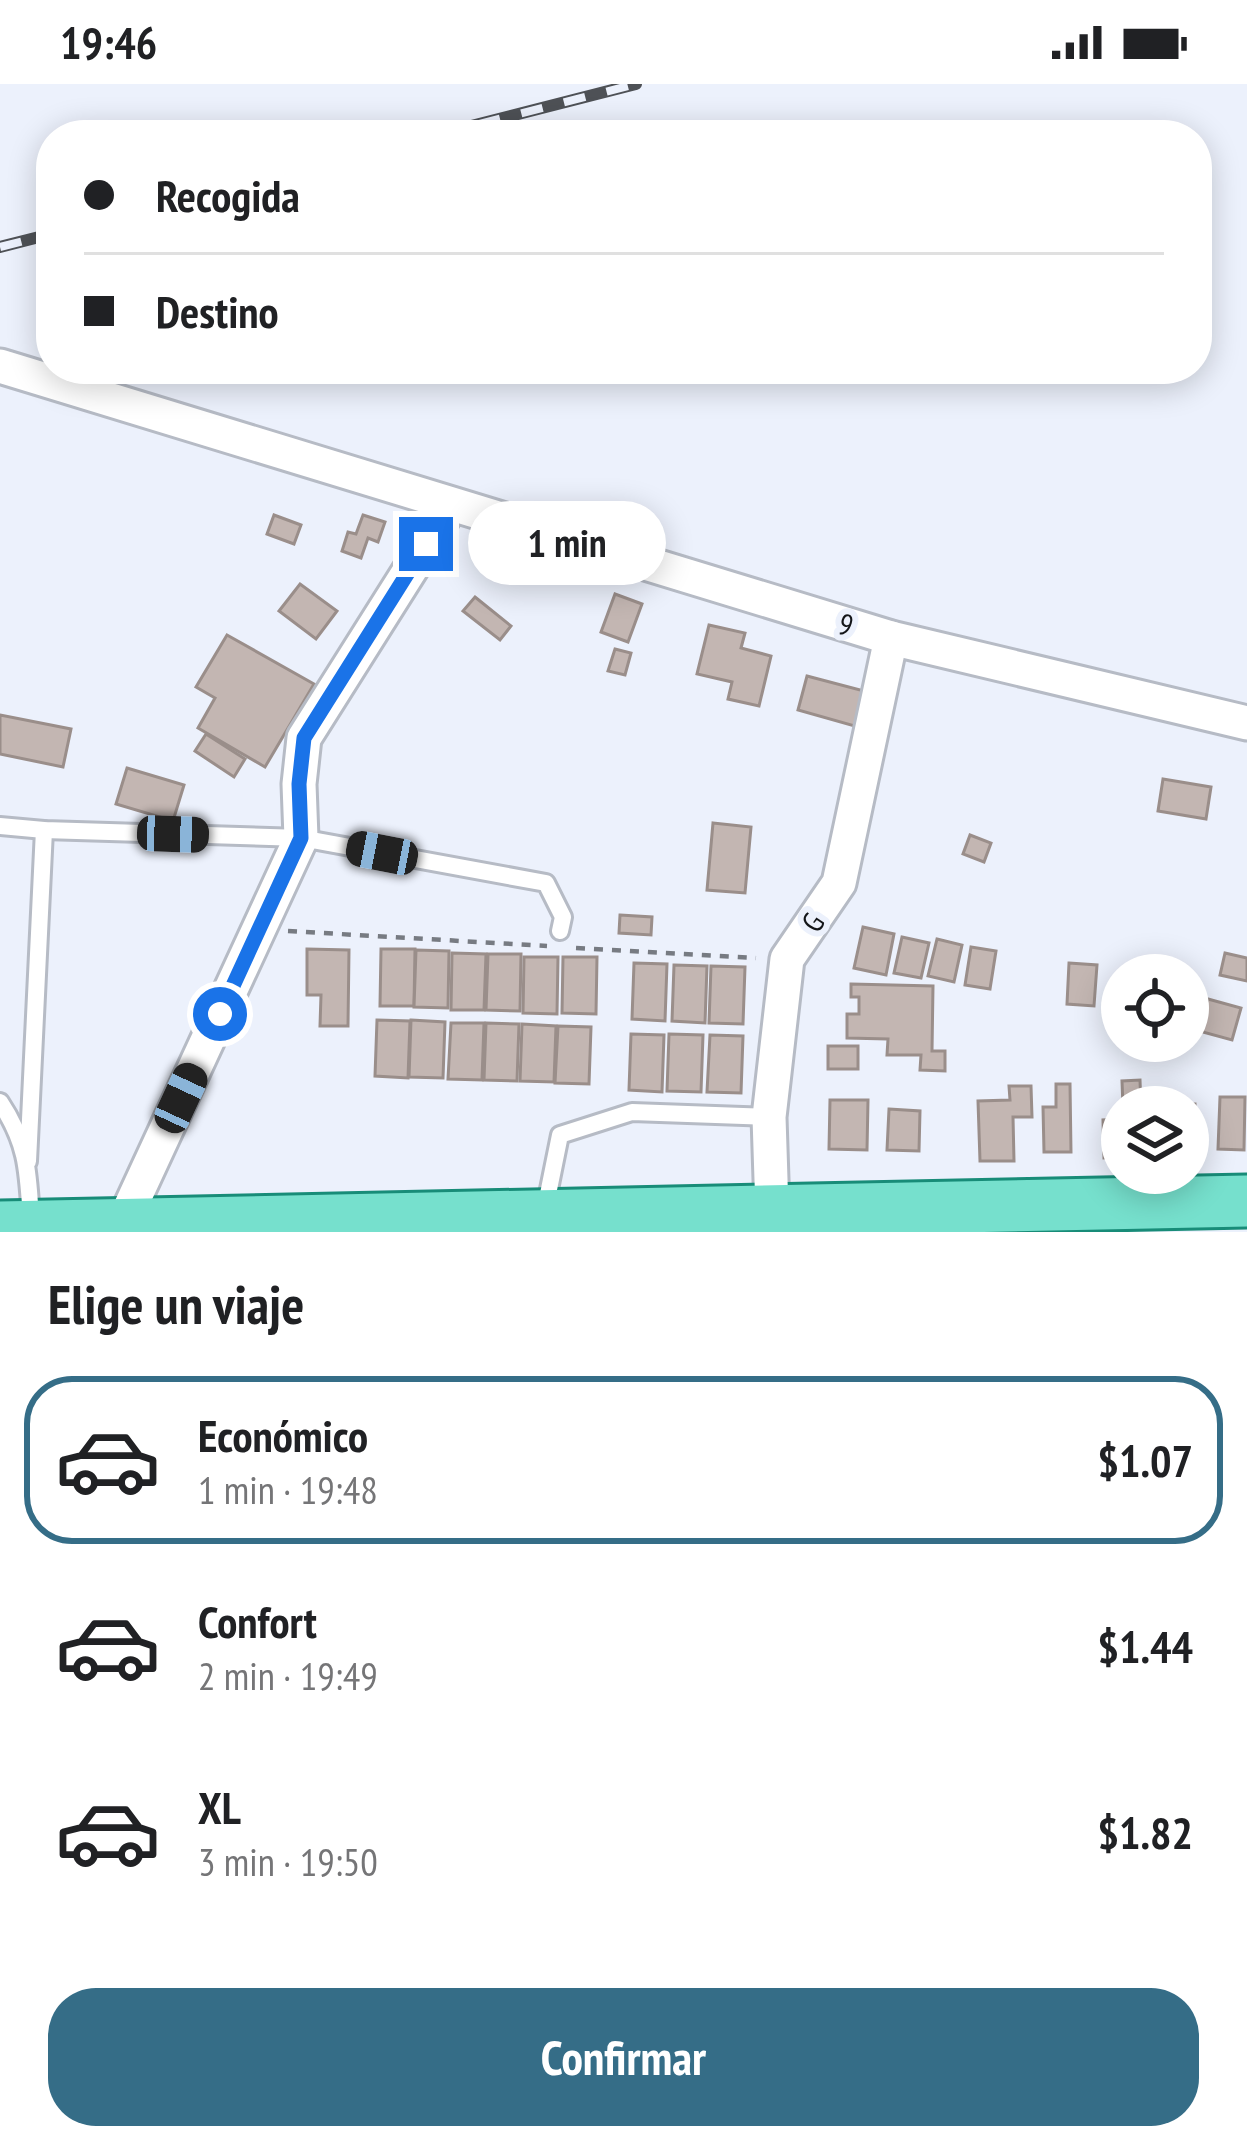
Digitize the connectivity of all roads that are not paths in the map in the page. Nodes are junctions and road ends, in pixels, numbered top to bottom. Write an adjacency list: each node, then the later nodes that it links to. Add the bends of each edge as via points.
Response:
1 (0, 366): 2 (street, 9)
2 (36, 377)
3 (58, 384): 4 (street, 9)
4 (451, 505): 5 (street, 9); 9 (street, via 304,738)
5 (891, 638): 6 (street, 9); 12 (street, G, via 839,883 787,959)
6 (1247, 723)
7 (0, 826): 8 (lane)
8 (44, 830): 9 (lane); 13 (lane)
9 (301, 838): 10 (lane, via 545,883 563,917); 17 (street)
10 (557, 939)
11 (0, 1102): 13 (lane)
12 (769, 1117): 15 (street, G); 16 (lane, via 632,1112 560,1135)
13 (28, 1162): 18 (lane)
14 (1247, 1201): 15 (main road)
15 (772, 1211): 16 (main road)
16 (544, 1215): 17 (main road)
17 (122, 1225): 18 (main road)
18 (16, 1226)

